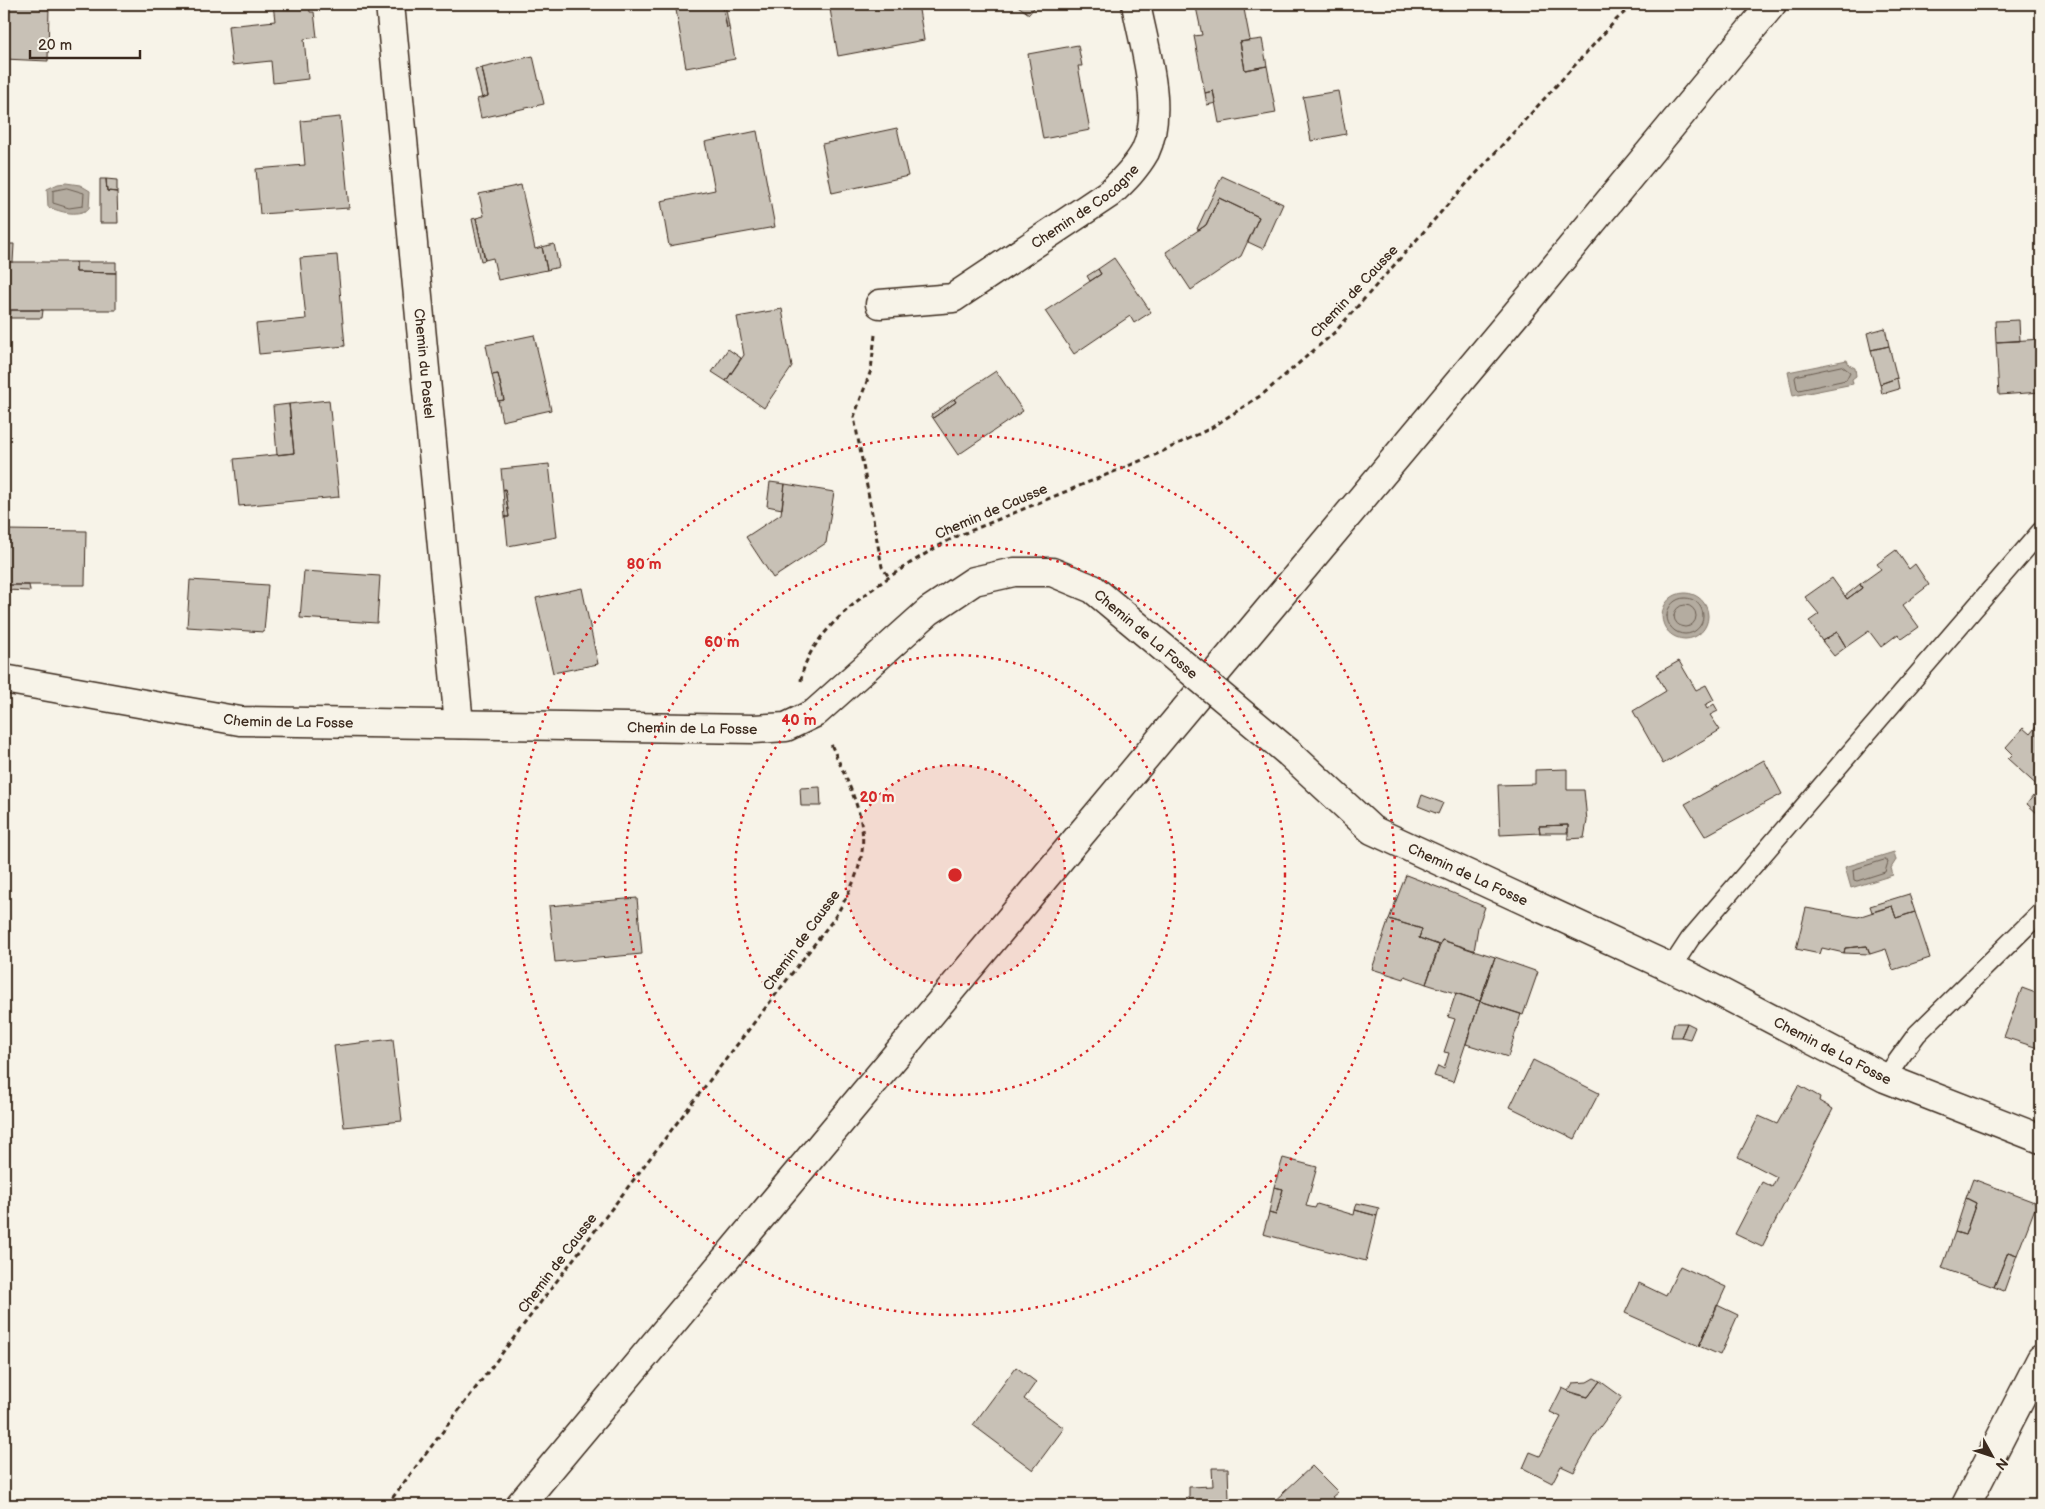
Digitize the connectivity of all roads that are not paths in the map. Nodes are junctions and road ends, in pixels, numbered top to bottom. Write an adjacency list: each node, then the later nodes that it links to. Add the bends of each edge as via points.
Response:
1 (390, 4): 7 (street, Chemin du Pastel)
2 (1136, 4): 4 (street, Chemin de Cocagne, via 1153,95 1153,124 1145,150 1131,173 1110,193 953,298)
3 (1772, 4): 13 (street)
4 (880, 304)
5 (2041, 531): 9 (lane, via 1690,939)
6 (4, 679): 7 (street, Chemin de La Fosse, via 240,721)
7 (458, 724): 9 (street, Chemin de La Fosse, bridge, via 786,727 815,713 929,611 974,581 1014,572 1052,572 1092,588 1289,753 1372,830)
8 (2041, 912): 10 (lane, via 1917,1034)
9 (1672, 968): 10 (street, Chemin de La Fosse)
10 (1885, 1078): 11 (street, Chemin de La Fosse)
11 (2041, 1139)
12 (2041, 1359): 14 (street)
13 (520, 1505)
14 (1966, 1505)

